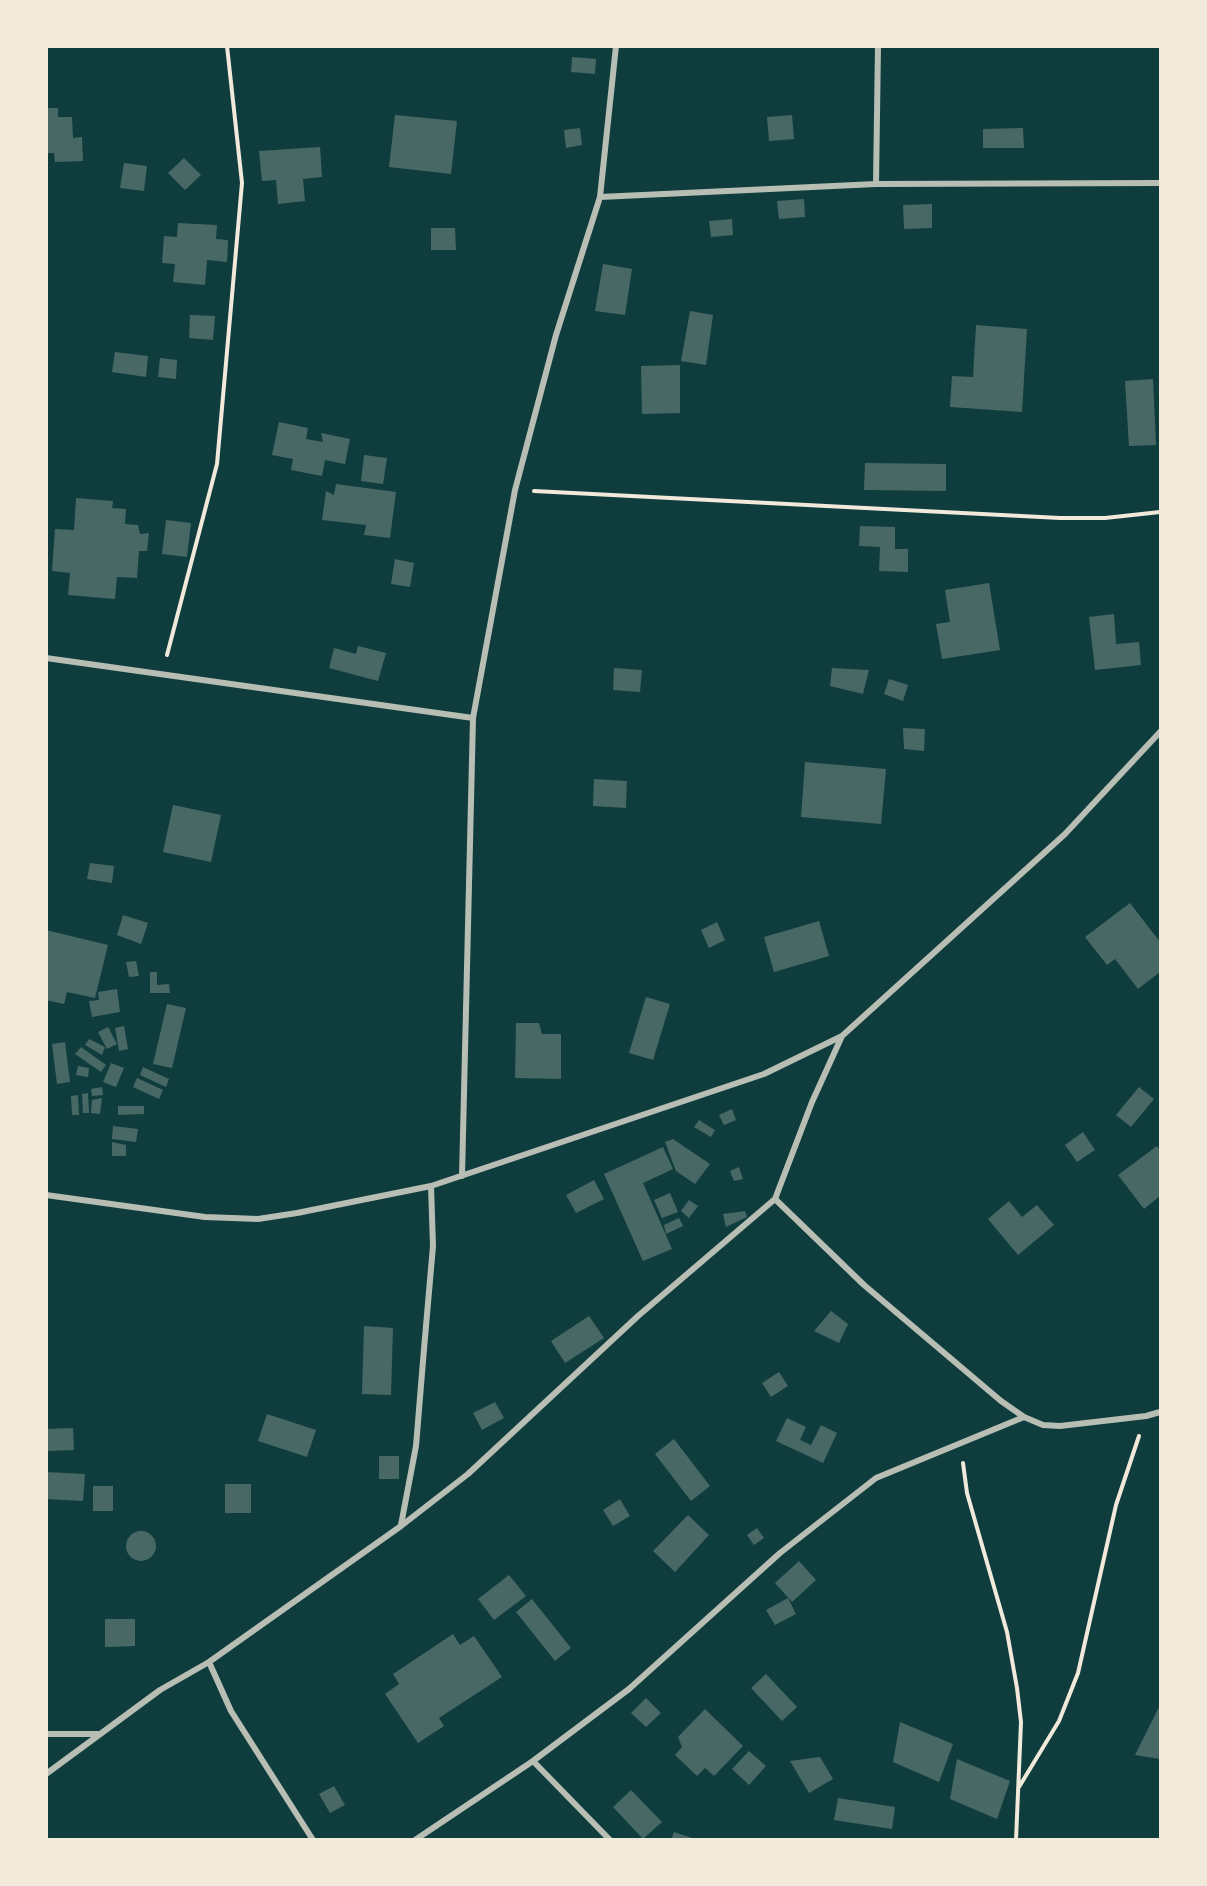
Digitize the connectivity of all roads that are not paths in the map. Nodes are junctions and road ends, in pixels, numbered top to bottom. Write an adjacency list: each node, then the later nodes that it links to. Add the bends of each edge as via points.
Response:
1 (616, 46): 5 (street)
2 (878, 46): 4 (street)
3 (1161, 183): 4 (street)
4 (876, 184): 5 (street)
5 (600, 197): 7 (street, via 556,335 515,490)
6 (46, 658): 7 (street)
7 (473, 718): 10 (street)
8 (1161, 732): 9 (street, via 1065,834)
9 (842, 1036): 10 (street, via 764,1074); 13 (street)
10 (462, 1176): 11 (street)
11 (431, 1186): 12 (street, via 258,1219 205,1217); 16 (street, via 433,1246 416,1446)
12 (46, 1195)
13 (775, 1199): 15 (street, via 864,1285); 16 (street, via 638,1316 468,1474)
14 (1161, 1412): 15 (street, via 1060,1426 1043,1425)
15 (1024, 1417): 20 (street, via 876,1478 780,1553 629,1689)
16 (401, 1526): 17 (street)
17 (209, 1662): 19 (street, via 160,1690); 22 (street, via 231,1711)
18 (46, 1734): 19 (street)
19 (99, 1734): 21 (street)
20 (533, 1761): 23 (street); 24 (street)
21 (46, 1774)
22 (313, 1839)
23 (415, 1839)
24 (609, 1839)

